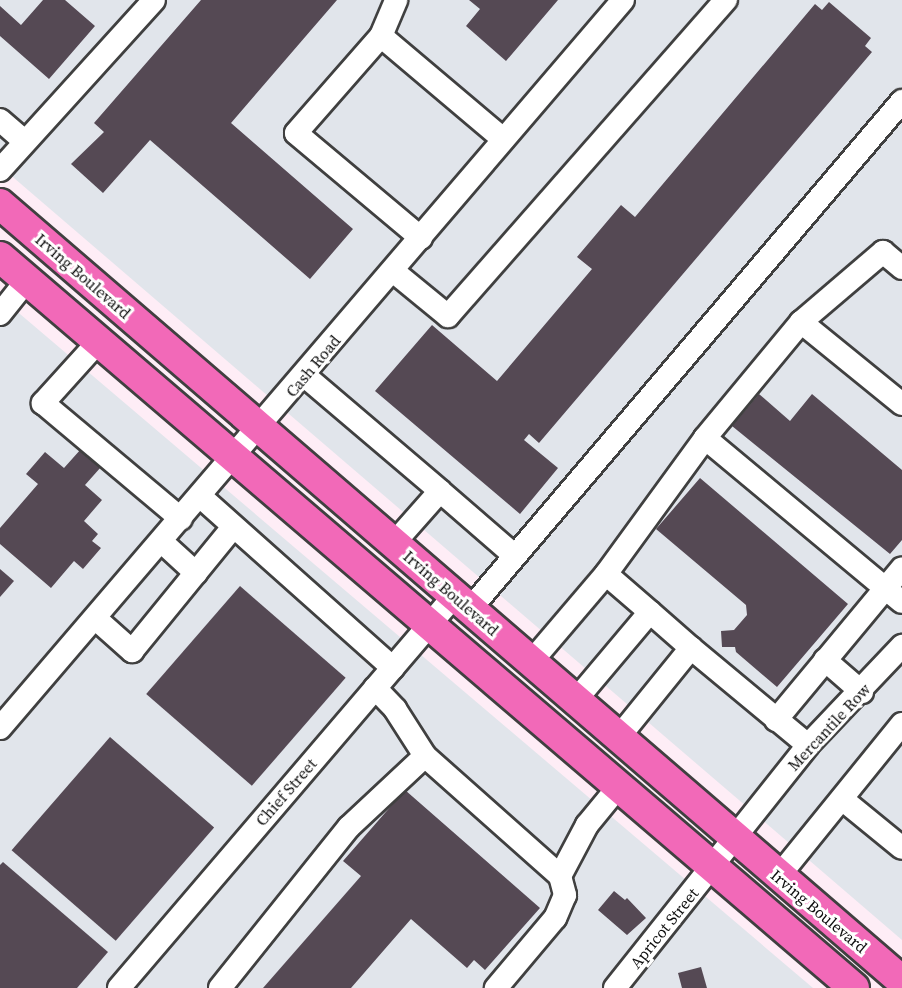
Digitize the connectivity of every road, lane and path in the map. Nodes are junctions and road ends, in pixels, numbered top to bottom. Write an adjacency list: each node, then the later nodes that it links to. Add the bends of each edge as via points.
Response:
1 (154, 0): 9 (street)
2 (396, 0): 5 (street)
3 (623, 0): 8 (street, Cash Road)
4 (726, 0): 16 (street, via 448,316)
5 (381, 36): 8 (street); 12 (street, via 296,133)
6 (902, 101): 32 (street, Chief Street)
7 (0, 120): 9 (street)
8 (503, 139): 12 (street, Cash Road)
9 (25, 142): 10 (street)
10 (0, 170)
11 (2, 210): 14 (main road, Irving Boulevard)
12 (421, 238): 16 (street, Cash Road)
13 (0, 257): 17 (main road)
14 (71, 266): 17 (main road); 23 (main road, Irving Boulevard)
15 (902, 268): 19 (street, via 883,252)
16 (393, 271): 21 (street, Cash Road)
17 (37, 288): 18 (street); 20 (main road)
18 (0, 314)
19 (801, 322): 22 (street); 24 (street)
20 (99, 341): 25 (main road); 28 (street, via 43,403)
21 (305, 376): 23 (street, Cash Road); 26 (street)
22 (902, 404)
23 (260, 428): 25 (street, Cash Road); 31 (main road, Irving Boulevard)
24 (705, 438): 35 (street); 36 (street)
25 (236, 457): 27 (street, Cash Road); 40 (main road)
26 (440, 491): 31 (street); 32 (street)
27 (201, 497): 28 (street, Cash Road); 29 (street)
28 (181, 519): 30 (street, Cash Road)
29 (233, 527): 34 (street); 45 (street)
30 (162, 542): 34 (street); 39 (street, Cash Road)
31 (394, 543): 37 (main road, Irving Boulevard)
32 (515, 556): 37 (street, Chief Street)
33 (902, 568): 36 (street)
34 (196, 573): 39 (street, via 132,651)
35 (606, 574): 38 (street); 44 (street)
36 (894, 596): 43 (street)
37 (462, 602): 40 (street, Chief Street); 44 (main road, Irving Boulevard)
38 (650, 612): 42 (street); 48 (street)
39 (95, 618): 51 (street, Cash Road)
40 (430, 625): 45 (street, Chief Street); 55 (main road)
41 (902, 646): 47 (street, Mercantile Row)
42 (691, 648): 49 (street); 52 (street)
43 (825, 660): 47 (street); 49 (street)
44 (531, 662): 48 (main road, Irving Boulevard)
45 (393, 668): 46 (street, Chief Street)
46 (375, 688): 54 (street, via 395,709); 63 (street, Chief Street)
47 (862, 692): 53 (street, Mercantile Row)
48 (575, 701): 52 (main road, Irving Boulevard)
49 (776, 720): 53 (street)
50 (902, 724): 56 (street)
51 (0, 728)
52 (618, 738): 57 (main road, Irving Boulevard)
53 (808, 745): 57 (street, Mercantile Row)
54 (425, 756): 60 (street); 64 (street, via 349,827)
55 (619, 786): 59 (main road); 60 (street, via 587,825)
56 (843, 799): 58 (street); 61 (street)
57 (736, 840): 59 (street, Mercantile Row); 61 (main road, Irving Boulevard)
58 (902, 848)
59 (713, 867): 66 (street, Apricot Street); 67 (main road)
60 (560, 876): 65 (street, via 565,896 555,918)
61 (778, 877): 62 (main road, Irving Boulevard)
62 (902, 981)
63 (118, 988)
64 (220, 988)
65 (496, 988)
66 (615, 988)
67 (854, 988)

